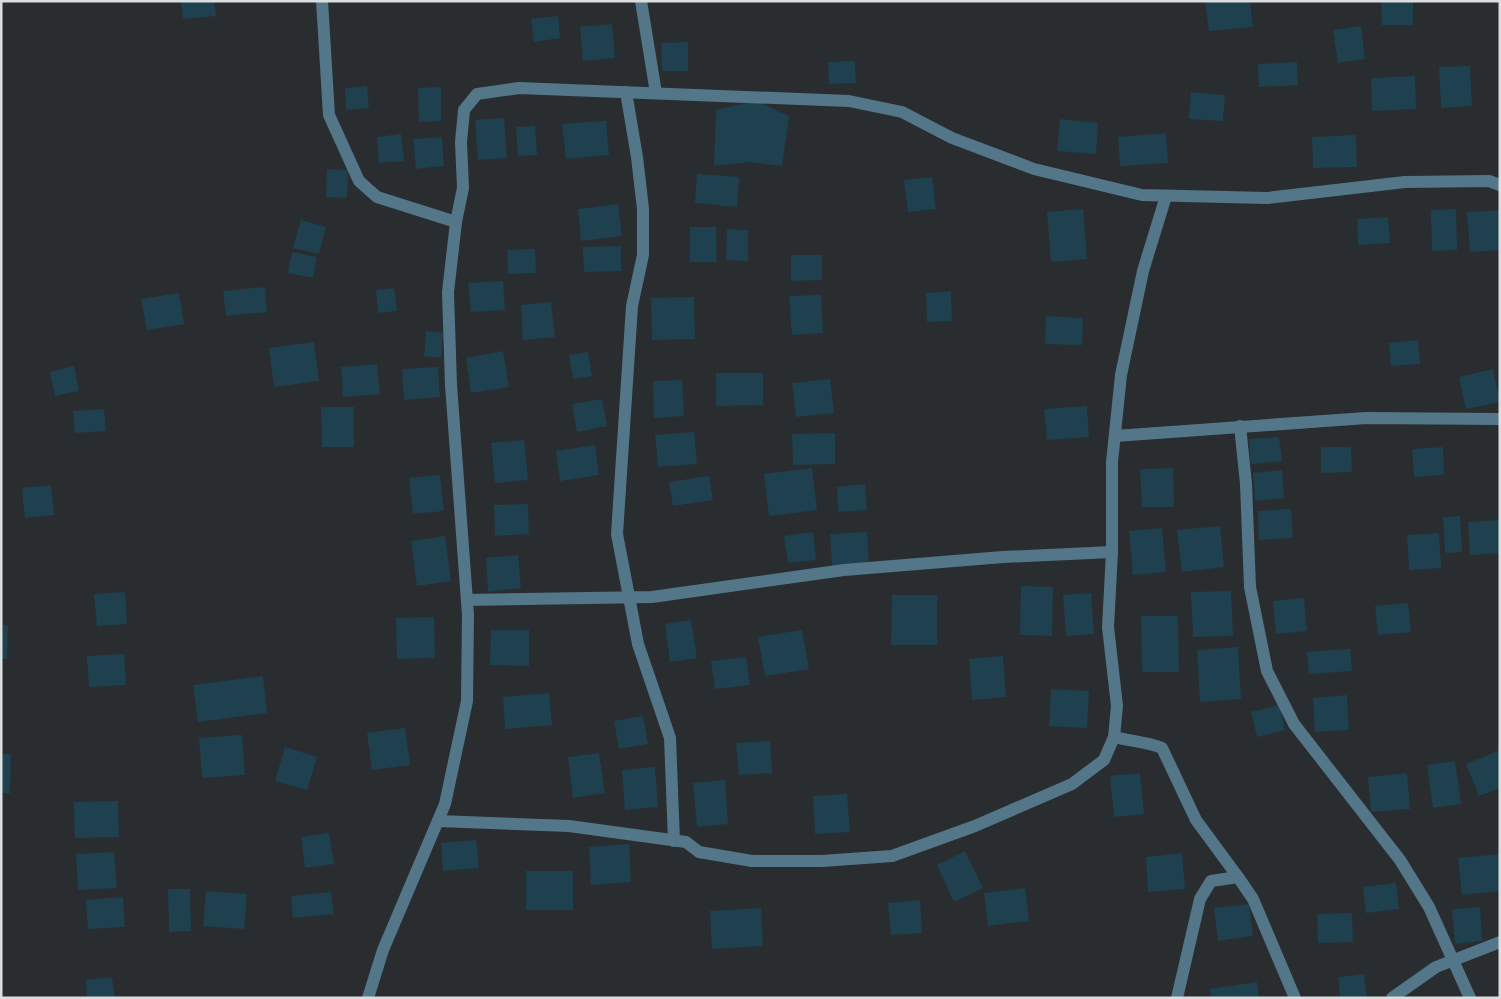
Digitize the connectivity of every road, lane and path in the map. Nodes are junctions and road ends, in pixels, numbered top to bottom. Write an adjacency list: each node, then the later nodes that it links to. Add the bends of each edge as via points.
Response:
1 (322, 1): 7 (street, via 329,115 359,181 377,197)
2 (641, 1): 4 (street)
3 (626, 92): 4 (street); 7 (street, via 519,88 477,94 464,110 461,142 463,188); 12 (street, via 643,209 643,255 632,306 617,534)
4 (656, 93): 6 (street, via 840,100 867,104 902,112 952,138 1034,169 1142,195)
5 (1500, 185): 6 (street, via 1489,181 1405,182 1267,198)
6 (1166, 196): 10 (street, via 1143,271 1125,356)
7 (456, 222): 13 (street, via 448,292 451,386)
8 (1500, 419): 9 (street, via 1366,418)
9 (1240, 426): 10 (street); 19 (street, via 1250,586 1267,671 1294,724 1400,860 1429,907)
10 (1115, 436): 11 (street)
11 (1112, 552): 12 (street, via 844,570); 14 (street, via 1108,627 1117,706)
12 (629, 598): 13 (street); 16 (street, via 638,644 670,738)
13 (467, 600): 15 (street, via 467,701 445,804)
14 (1114, 737): 16 (street, via 1104,760 1072,784 975,826 892,856 752,861 699,852 686,842); 17 (street, via 1137,744 1152,743 1162,748 1196,820)
15 (438, 821): 16 (street, via 569,826); 20 (street, via 383,950)
16 (674, 841)
17 (1238, 877): 21 (street, via 1211,881 1200,899); 22 (street, via 1253,899)
18 (1500, 942): 19 (street)
19 (1454, 959): 23 (street, via 1436,967); 24 (street)
20 (368, 998)
21 (1177, 998)
22 (1295, 998)
23 (1392, 998)
24 (1470, 998)

